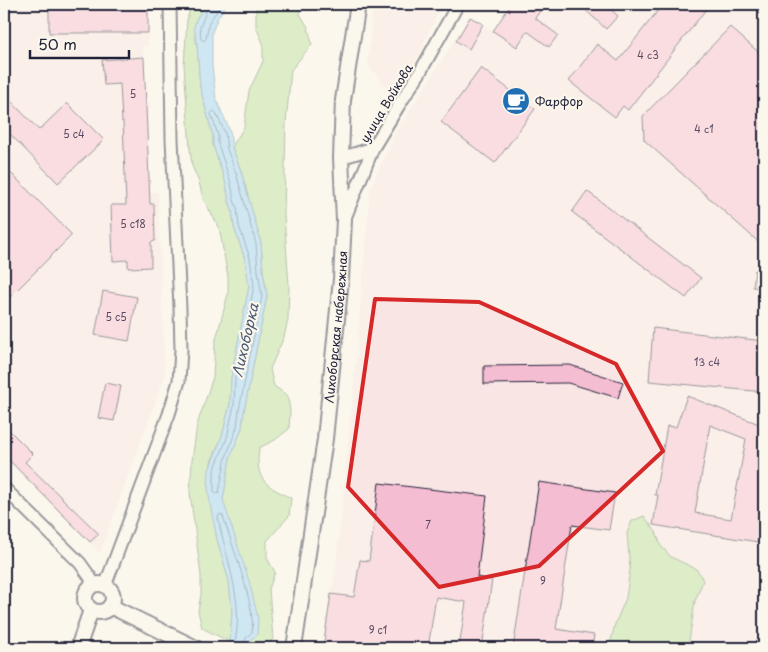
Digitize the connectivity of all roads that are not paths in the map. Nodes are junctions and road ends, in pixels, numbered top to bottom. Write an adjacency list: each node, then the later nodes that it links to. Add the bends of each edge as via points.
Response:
1 (170, 4): 8 (street, via 180,381)
2 (358, 4): 5 (street, Лихоборская набережная, via 344,100)
3 (458, 4): 4 (street, улица Войкова)
4 (373, 148): 5 (street); 6 (street, улица Войкова)
5 (341, 158): 6 (street, Лихоборская набережная)
6 (344, 220): 13 (street, Лихоборская набережная, via 325,438)
7 (4, 488): 8 (street)
8 (99, 586): 9 (street, via 111,592); 10 (street, via 90,588 85,597)
9 (110, 606): 10 (street, via 102,612); 12 (street)
10 (91, 610): 11 (street)
11 (78, 648)
12 (196, 648)
13 (294, 648)

